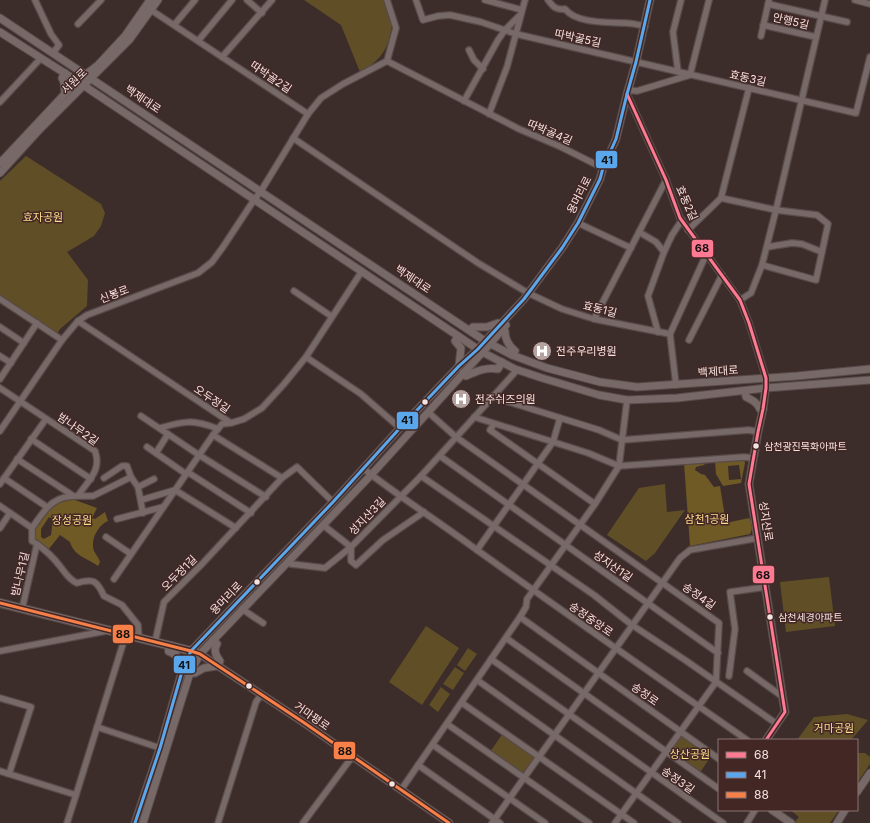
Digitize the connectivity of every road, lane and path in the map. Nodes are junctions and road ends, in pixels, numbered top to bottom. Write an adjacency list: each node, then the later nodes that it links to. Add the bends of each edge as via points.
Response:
1 (35, 0): 37 (street, via 59,45)
2 (101, 0): 26 (street)
3 (158, 0): 20 (street, 서원로)
4 (195, 0): 27 (street)
5 (232, 0): 35 (street)
6 (247, 0): 22 (street)
7 (272, 0): 22 (street)
8 (389, 0): 41 (street, via 396,28)
9 (416, 0): 30 (street, 따박골5길, via 423,20 450,15)
10 (484, 0): 21 (street)
11 (525, 0): 21 (street)
12 (548, 0): 29 (street, via 552,6 585,19)
13 (650, 0): 29 (street, 용머리로)
14 (709, 0): 46 (street)
15 (825, 0): 23 (street, 안행5길)
16 (855, 0): 19 (street)
17 (769, 2): 23 (street, 안행5길); 28 (street, 안행5길)
18 (680, 3): 44 (street, via 673,32)
19 (870, 4)
20 (149, 5): 27 (street, 따박골2길); 47 (street, 서원로)
21 (522, 12): 30 (street); 32 (street)
22 (262, 13): 38 (street)
23 (821, 16): 25 (street, 안행5길); 34 (street, 안행5길)
24 (0, 18): 37 (street, 백제대로)
25 (847, 22)
26 (78, 24)
27 (174, 25): 35 (street, 따박골2길)
28 (763, 25): 33 (street, 안행5길); 34 (street, 안행5길)
29 (645, 26): 42 (street, 용머리로)
30 (505, 30): 32 (street, 따박골5길); 43 (street)
31 (0, 32): 40 (street, 백제대로)
32 (516, 34): 42 (street, 따박골5길); 59 (street, via 507,67)
33 (761, 36)
34 (816, 37): 55 (street)
35 (198, 41): 38 (street, 따박골2길)
36 (469, 50): 43 (street)
37 (53, 53): 47 (street, 백제대로)
38 (222, 57): 58 (street, 따박골2길)
39 (870, 57): 55 (street, 효동3길, via 856,113)
40 (41, 58): 45 (street, 백제대로); 54 (street)
41 (387, 61): 56 (street, 따박골4길); 58 (street, 신봉로, via 321,98)
42 (636, 62): 44 (street, 효동3길); 52 (street, 용머리로)
43 (483, 69): 56 (street)
44 (678, 72): 46 (street, 효동3길)
45 (66, 73): 48 (street, 백제대로); 53 (street, via 62,78)
46 (690, 75): 50 (street, 효동3길); 52 (street)
47 (89, 76): 48 (street, 서원로); 49 (street, 서원로); 65 (street, 백제대로)
48 (77, 81): 49 (street, 백제대로); 53 (street, 서원로)
49 (84, 85): 63 (street, 서원로); 67 (street, 백제대로)
50 (749, 88): 55 (street, 효동3길); 66 (street)
51 (0, 92): 54 (street)
52 (628, 92): 62 (street, 용머리로, via 616,139); 64 (street, 효동2길)
53 (66, 93): 61 (street, 서원로)
54 (6, 96): 57 (street)
55 (801, 100): 68 (street)
56 (464, 101): 59 (street, 따박골4길)
57 (0, 102)
58 (308, 114): 60 (street, 신봉로)
59 (489, 114): 62 (street, 따박골4길)
60 (293, 138): 65 (street, 신봉로); 82 (street, via 478,263)
61 (1, 161)
62 (603, 168): 70 (street, 용머리로)
63 (0, 173)
64 (666, 180): 69 (street, 효동2길); 72 (street)
65 (261, 191): 67 (street, 신봉로); 91 (street, 백제대로)
66 (721, 198): 68 (street); 71 (street)
67 (254, 200): 79 (street, 백제대로); 87 (street, 신봉로, via 212,262 198,273 87,315)
68 (776, 210): 73 (street); 76 (street, via 817,215 828,224)
69 (682, 220): 71 (street, 효동2길); 75 (street)
70 (578, 223): 74 (street); 82 (street, 용머리로)
71 (688, 230): 77 (street, 효동2길)
72 (639, 232): 74 (street); 75 (street, via 656,242)
73 (767, 247): 76 (street, via 792,243); 78 (street)
74 (631, 248): 86 (street)
75 (664, 252): 92 (street, via 648,296)
76 (822, 252): 78 (street, via 816,280)
77 (706, 255): 80 (street, 효동2길); 93 (street)
78 (762, 265): 84 (street, via 751,293)
79 (362, 271): 85 (street); 94 (street, 백제대로)
80 (722, 275): 84 (street, 효동2길); 96 (street)
81 (294, 291): 85 (street)
82 (528, 293): 86 (street, 효동1길, via 562,309); 90 (street, 용머리로)
83 (0, 299): 88 (street)
84 (740, 300): 109 (street, 효동2길, via 750,323)
85 (332, 316): 102 (street)
86 (594, 319): 92 (street, 효동1길)
87 (78, 321): 95 (street, 신봉로); 124 (street, 오두정길)
88 (37, 323): 95 (street); 98 (street)
89 (0, 327): 98 (street)
90 (502, 327): 91 (street, via 498,323 487,327 473,326); 97 (street, 용머리로); 100 (street, via 509,346 515,351)
91 (470, 330): 97 (street, 백제대로)
92 (658, 332): 93 (street, 효동1길)
93 (670, 334): 111 (street)
94 (458, 336): 99 (street, 백제대로); 105 (street, via 455,341 461,348)
95 (62, 340): 117 (street, 신봉로)
96 (690, 340)
97 (488, 342): 99 (street, 용머리로); 100 (street, 백제대로)
98 (24, 343): 104 (street)
99 (480, 350): 103 (street, 백제대로); 105 (street, 용머리로)
100 (512, 355): 111 (street, 백제대로, via 547,368 613,384 637,387)
101 (0, 356): 104 (street)
102 (306, 357): 124 (street, via 265,405 244,419); 127 (street, via 361,394)
103 (502, 362): 105 (street, via 498,369 479,370 466,376); 107 (street, 백제대로)
104 (11, 363): 108 (street)
105 (461, 369): 119 (street, 용머리로); 127 (street, 용머리로)
106 (870, 369): 109 (street, 백제대로)
107 (517, 370): 115 (street, 성지산3길); 116 (street, 백제대로, via 599,395)
108 (0, 378)
109 (766, 378): 111 (street, 백제대로); 113 (street, 성지산로)
110 (870, 380): 113 (street, 백제대로)
111 (676, 385)
112 (0, 388): 117 (street, 밤나무2길)
113 (766, 388): 114 (street, 백제대로); 118 (street, 성지산로)
114 (745, 391): 116 (street, 백제대로); 118 (street, via 746,397)
115 (493, 397): 121 (street, 성지산3길); 122 (street)
116 (627, 400): 135 (street)
117 (20, 402): 123 (street, 밤나무2길); 129 (street, 신봉로)
118 (763, 409): 130 (street, 성지산로)
119 (428, 412): 133 (street); 147 (street, 용머리로)
120 (141, 416): 126 (street)
121 (474, 417): 125 (street); 133 (street, 성지산3길)
122 (560, 418): 135 (street); 136 (street)
123 (46, 419): 134 (street, 밤나무2길); 153 (street, 밤나무2길, via 95,450 98,459)
124 (231, 423): 128 (street, 오두정길, via 222,424)
125 (494, 424): 136 (street); 143 (street, via 490,430)
126 (160, 428): 128 (street, via 182,422 204,423); 131 (street)
127 (400, 428): 145 (street, 용머리로)
128 (218, 429): 132 (street, 오두정길)
129 (0, 431)
130 (758, 432): 135 (street, via 749,430); 141 (street, 성지산로)
131 (168, 434): 138 (street); 139 (street)
132 (213, 434): 139 (street, 오두정길); 152 (street)
133 (456, 437): 140 (street, 성지산3길); 156 (street, 성지산1길)
134 (31, 439): 142 (street, 밤나무2길); 153 (street)
135 (622, 440): 144 (street)
136 (553, 442): 143 (street); 144 (street)
137 (147, 447): 138 (street)
138 (156, 453): 146 (street)
139 (199, 455): 146 (street, 오두정길); 161 (street)
140 (440, 456): 148 (street, 성지산3길); 164 (street, 성지산1길)
141 (753, 458): 144 (street); 181 (street, 성지산로, via 749,484)
142 (17, 459): 150 (street, 밤나무2길); 159 (street)
143 (538, 463): 156 (street); 165 (street)
144 (619, 466): 165 (street)
145 (364, 469): 147 (street, 송정중앙로); 163 (street, 용머리로)
146 (186, 474): 158 (street, 오두정길); 171 (street, via 189,473)
147 (371, 475): 160 (street, 송정중앙로); 175 (street, 용머리로)
148 (422, 476): 160 (street, 성지산3길); 176 (street)
149 (131, 477): 151 (street, via 126,466 122,466); 157 (street); 159 (street, via 93,496)
150 (4, 478): 155 (street); 167 (street)
151 (104, 478)
152 (282, 478): 161 (street, 오두정1길); 163 (street, via 297,467)
153 (91, 479): 159 (street, 밤나무2길)
154 (154, 479): 157 (street)
155 (0, 484)
156 (523, 484): 164 (street); 174 (street, 성지산1길)
157 (138, 487): 162 (street)
158 (175, 490): 162 (street); 168 (street, 오두정길); 179 (street)
159 (75, 496): 167 (street, via 54,500)
160 (400, 496): 170 (street, 송정중앙로); 184 (street, 성지산3길)
161 (266, 497): 171 (street, 오두정1길)
162 (141, 500): 169 (street)
163 (333, 502): 209 (street, 용머리로)
164 (509, 504): 176 (street); 183 (street, 성지산1길)
165 (595, 504): 174 (street)
166 (0, 506): 172 (street)
167 (47, 507): 178 (street)
168 (163, 507): 169 (street); 186 (street, 오두정길)
169 (143, 512): 173 (street)
170 (424, 512): 184 (street, via 382,540 356,565 351,561); 185 (street, 송정중앙로)
171 (251, 513): 179 (street, 오두정1길)
172 (10, 514): 177 (street); 178 (street)
173 (117, 519)
174 (580, 524): 183 (street); 190 (street, 성지산1길)
175 (323, 525): 184 (street); 187 (street, 용머리로)
176 (494, 526): 185 (street); 188 (street)
177 (0, 528)
178 (32, 528): 182 (street, 밤나무1길, via 32,541)
179 (236, 528): 205 (street, 오두정1길, via 164,602)
180 (106, 537): 186 (street)
181 (758, 538): 190 (street, via 690,550 680,558); 191 (street, 성지산로)
182 (37, 544): 195 (street, 밤나무1길); 202 (street, 밤나무1길, via 48,552 72,581 77,583 87,580 99,584 104,596 122,605 138,625)
183 (566, 545): 188 (street); 194 (street, 성지산1길)
184 (351, 547): 187 (street, 성지산3길, via 326,568)
185 (477, 550): 192 (street, 송정중앙로)
186 (131, 554): 189 (street, 오두정길)
187 (288, 562): 196 (street, 용머리로)
188 (551, 566): 192 (street); 199 (street)
189 (114, 578)
190 (662, 583): 194 (street); 210 (street, 송정4길, via 719,623)
191 (766, 586): 217 (street, via 730,592 735,628); 222 (street, 성지산로)
192 (533, 590): 197 (street); 207 (street, 송정중앙로)
193 (0, 603): 195 (main road, 거마평로)
194 (648, 603): 199 (street); 210 (street)
195 (22, 608): 200 (main road, 거마평로)
196 (242, 609): 198 (street); 204 (street, 용머리로)
197 (520, 617): 203 (street); 216 (street, 송정로)
198 (263, 623)
199 (632, 625): 207 (street); 219 (street)
200 (108, 630): 201 (main road, 거마평로); 208 (street, 거마평로)
201 (126, 634): 202 (main road, 거마평로); 229 (street)
202 (139, 638): 205 (main road, 거마평로)
203 (506, 638): 212 (street); 220 (street)
204 (213, 640): 211 (street, 용머리로); 213 (street, via 217,644 216,654 220,661)
205 (155, 642): 206 (main road, 거마평로)
206 (170, 646): 209 (main road, 거마평로); 214 (main road, via 169,651 175,653 180,667)
207 (616, 648): 216 (street); 225 (street, 송정중앙로)
208 (0, 651)
209 (191, 651): 211 (main road, 거마평로); 214 (street, 용머리로)
210 (718, 653): 219 (street, 송정4길)
211 (200, 654): 213 (street, 거마평로); 214 (street, 용머리로)
212 (491, 659): 218 (street); 226 (street)
213 (217, 666): 214 (street, via 204,668 195,673); 221 (street, 거마평로)
214 (186, 671): 235 (street, 용머리로); 259 (street, 용머리로)
215 (747, 671): 222 (street)
216 (598, 673): 220 (street); 230 (street, 송정로)
217 (729, 676)
218 (477, 680): 224 (street); 231 (street)
219 (716, 682): 225 (street); 228 (street)
220 (584, 693): 226 (street); 236 (street)
221 (261, 695): 237 (street, 거마평로); 260 (street, via 256,702)
222 (783, 697): 228 (street, 성지산로, via 785,712)
223 (0, 698): 244 (street, via 30,707)
224 (462, 702): 227 (street); 238 (street)
225 (698, 706): 230 (street, 송정3길); 232 (street, 송정중앙로)
226 (569, 714): 231 (street); 242 (street)
227 (447, 724): 234 (street); 245 (street)
228 (777, 724): 233 (street, 성지산로)
229 (97, 727): 235 (street); 250 (street)
230 (680, 731): 236 (street, 송정3길); 239 (street)
231 (555, 735): 238 (street); 249 (street)
232 (746, 739)
233 (767, 739)
234 (433, 745): 240 (street); 251 (street)
235 (160, 748): 258 (street, 용머리로)
236 (666, 751): 242 (street, 송정3길); 246 (street, 송정3길)
237 (352, 756): 247 (street, 거마평로); 261 (street)
238 (540, 757): 245 (street); 255 (street)
239 (718, 758)
240 (418, 765): 247 (street); 256 (street)
241 (0, 771): 244 (street)
242 (651, 772): 249 (street, 송정3길); 268 (street, 송정3길)
243 (870, 773): 248 (street)
244 (9, 774): 250 (street)
245 (524, 778): 251 (street); 264 (street)
246 (718, 788)
247 (401, 790): 262 (street, 거마평로)
248 (858, 791)
249 (636, 793): 255 (street, 송정3길); 267 (street)
250 (76, 795): 257 (street)
251 (510, 799): 256 (street); 263 (street)
252 (753, 811): 269 (street)
253 (773, 811): 270 (street)
254 (844, 811): 271 (street)
255 (621, 814): 265 (street, 송정3길); 266 (street)
256 (496, 822)
257 (67, 823)
258 (135, 823)
259 (143, 823)
260 (218, 823)
261 (303, 823)
262 (449, 823)
263 (545, 823)
264 (589, 823)
265 (615, 823)
266 (634, 823)
267 (678, 823)
268 (723, 823)
269 (747, 823)
270 (790, 823)
271 (837, 823)

